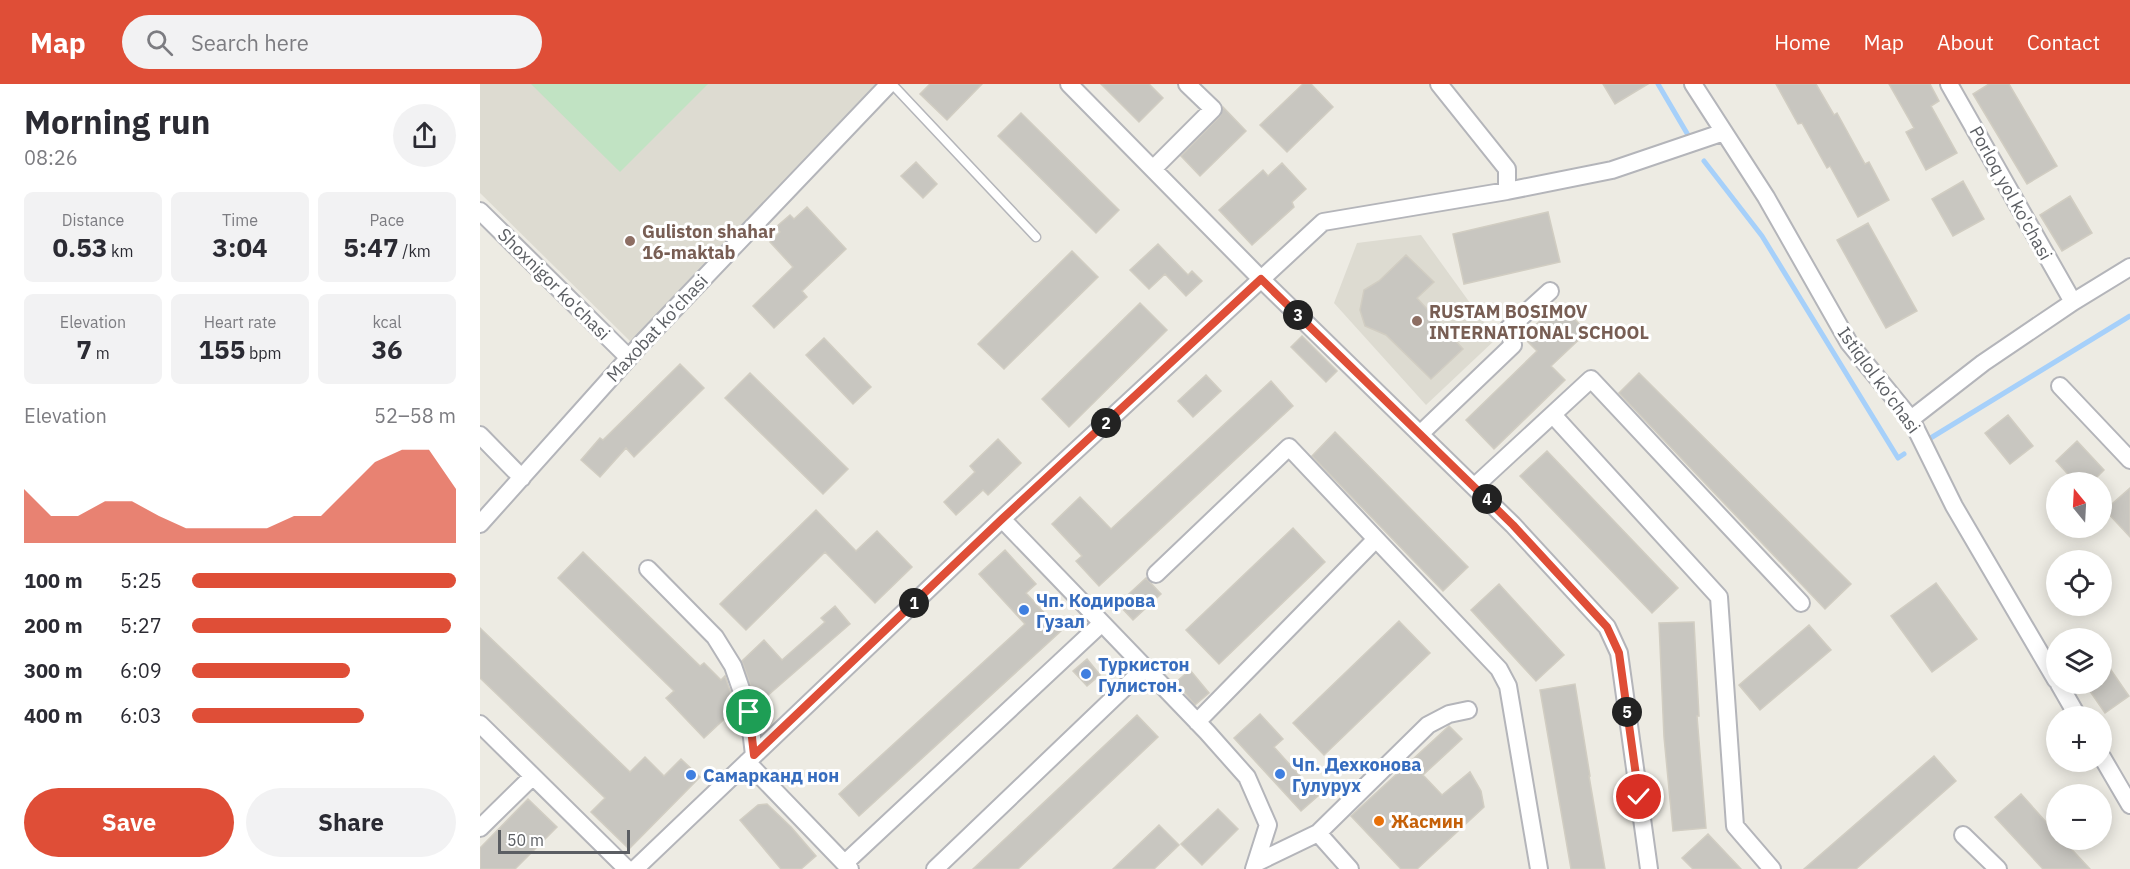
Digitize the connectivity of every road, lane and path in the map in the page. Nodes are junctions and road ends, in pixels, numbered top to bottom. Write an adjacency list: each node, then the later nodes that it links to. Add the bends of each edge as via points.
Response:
1 (890, 84): 11 (lane); 16 (street, Maxobat ko'chasi)
2 (1069, 84): 8 (street)
3 (1187, 84): 8 (street, via 1213,109)
4 (1439, 84): 9 (street, via 1507,169)
5 (1694, 84): 7 (street, Istiqlol ko'chasi)
6 (1949, 84): 15 (street, Porloq yol ko'chasi)
7 (1724, 132): 9 (street, via 1612,170); 19 (street, Istiqlol ko'chasi, via 1766,197 1849,343)
8 (1153, 169): 13 (street)
9 (1507, 191): 13 (street, via 1323,222)
10 (480, 211): 16 (street, Shoxnigor ko'chasi)
11 (1036, 237)
12 (2130, 267): 15 (street)
13 (1261, 279): 20 (street); 25 (street)
14 (1550, 291): 20 (street, via 1508,328 1513,345)
15 (2073, 302): 19 (street, via 1983,363)
16 (629, 358): 23 (street, Maxobat ko'chasi)
17 (2060, 386): 22 (street)
18 (1552, 415): 24 (street); 30 (street, via 1592,379); 52 (street, via 1719,597 1735,826)
19 (1911, 419): 32 (street, Istiqlol ko'chasi, via 1954,506)
20 (1420, 434): 24 (street)
21 (480, 435): 23 (street)
22 (2130, 460)
23 (522, 478): 26 (street, Maxobat ko'chasi)
24 (1474, 487): 51 (street, via 1607,627 1619,653)
25 (1002, 519): 31 (street); 37 (street)
26 (480, 524)
27 (1376, 539): 29 (street, via 1288,447); 35 (street); 50 (street, via 1499,669 1508,686)
28 (648, 569): 37 (street, via 715,638 733,666 749,712)
29 (1156, 573)
30 (1801, 603)
31 (1102, 623): 33 (street); 44 (street)
32 (2046, 663)
33 (1145, 668): 35 (street); 48 (street)
34 (1468, 710): 42 (street, via 1428,725)
35 (1197, 722): 45 (street, via 1246,777 1268,825)
36 (480, 724): 39 (street)
37 (751, 759): 44 (street); 47 (street)
38 (2111, 772): 40 (street)
39 (532, 777): 41 (street); 46 (street)
40 (2130, 805)
41 (480, 828)
42 (1318, 833): 45 (street); 49 (street)
43 (1963, 835): 53 (street)
44 (848, 866)
45 (1255, 866)
46 (627, 869)
47 (635, 869)
48 (935, 869)
49 (1350, 869)
50 (1539, 869)
51 (1649, 869)
52 (1772, 869)
53 (1998, 869)

